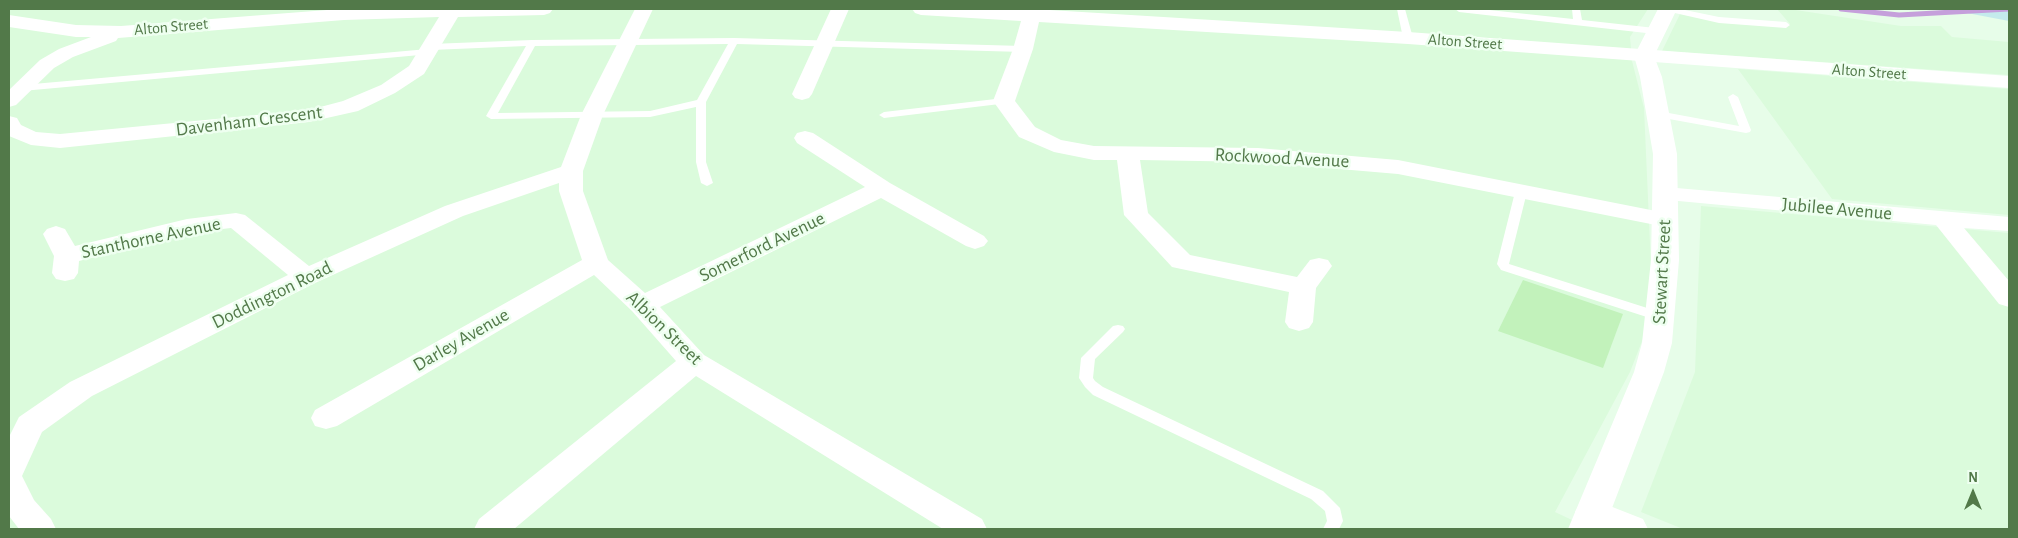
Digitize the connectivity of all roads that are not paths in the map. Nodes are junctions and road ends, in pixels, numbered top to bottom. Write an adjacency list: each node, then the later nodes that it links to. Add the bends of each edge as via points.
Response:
1 (544, 9): 8 (street, Alton Street)
2 (644, 9): 16 (street, Albion Street)
3 (840, 9): 19 (street)
4 (921, 9): 9 (street, Alton Street)
5 (1401, 9): 15 (lane)
6 (1459, 9): 12 (lane)
7 (1576, 9): 12 (lane)
8 (452, 11): 14 (street, Alton Street, via 297,17); 20 (street, Davenham Crescent)
9 (1032, 14): 15 (street, Alton Street); 21 (street)
10 (1664, 16): 12 (lane); 13 (lane); 22 (street)
11 (9, 20): 14 (street, Alton Street, via 76,31)
12 (1578, 21)
13 (1786, 25)
14 (121, 32): 25 (street, via 66,53 47,64)
15 (1408, 38): 22 (street, Alton Street)
16 (628, 42): 17 (lane); 18 (lane); 29 (street, Albion Street)
17 (734, 42): 19 (lane); 28 (lane)
18 (532, 43): 20 (lane); 29 (lane, via 492,116)
19 (825, 43): 21 (lane); 24 (street)
20 (429, 49): 25 (lane); 32 (street, Davenham Crescent, via 417,70 388,89 350,106 309,116 60,141 31,138 11,129)
21 (1023, 49): 27 (street)
22 (1644, 56): 23 (street, Alton Street); 30 (street, Stewart Street, via 1652,76)
23 (2009, 82)
24 (802, 94)
25 (16, 95)
26 (1732, 97): 30 (lane, via 1746,130)
27 (1004, 101): 31 (lane); 34 (street, Rockwood Avenue, via 1027,132 1042,140 1080,152)
28 (701, 102): 29 (lane, via 650,114); 36 (lane, via 702,162)
29 (592, 114): 35 (street, Albion Street)
30 (1658, 114): 39 (street, Stewart Street, via 1665,154)
31 (884, 115)
32 (9, 123)
33 (805, 138): 37 (street)
34 (1128, 153): 38 (street, Rockwood Avenue, via 1258,155 1353,162 1398,167); 47 (street, via 1136,214 1181,261)
35 (572, 171): 44 (street, Albion Street, via 571,191); 46 (street, Doddington Road, via 454,211)
36 (707, 183)
37 (882, 188): 43 (street); 49 (street, Somerford Avenue)
38 (1521, 192): 39 (street, Rockwood Avenue); 50 (lane, via 1503,264 1505,267)
39 (1666, 207): 40 (street, Jubilee Avenue); 50 (street, Stewart Street)
40 (1943, 218): 41 (street, Jubilee Avenue); 48 (street)
41 (2009, 224)
42 (56, 234): 46 (street, Stanthorne Avenue, via 66,265 187,226 236,220)
43 (975, 241)
44 (596, 263): 49 (street, Albion Street); 54 (street, Darley Avenue)
45 (1319, 266): 47 (street)
46 (306, 277): 55 (street, Doddington Road, via 81,389 30,425)
47 (1303, 287): 51 (street)
48 (2009, 298)
49 (642, 305): 53 (street, Albion Street)
50 (1661, 317): 57 (street, Stewart Street, via 1650,372)
51 (1299, 322)
52 (1118, 329): 61 (lane, via 1088,358 1086,378 1090,384 1098,391 1317,495 1332,508 1336,521)
53 (694, 362): 59 (street); 60 (street, Albion Street)
54 (326, 418)
55 (9, 470)
56 (9, 483): 58 (street, via 22,509)
57 (1589, 521): 62 (street)
58 (39, 529)
59 (491, 529)
60 (970, 529)
61 (1331, 529)
62 (1631, 529)

